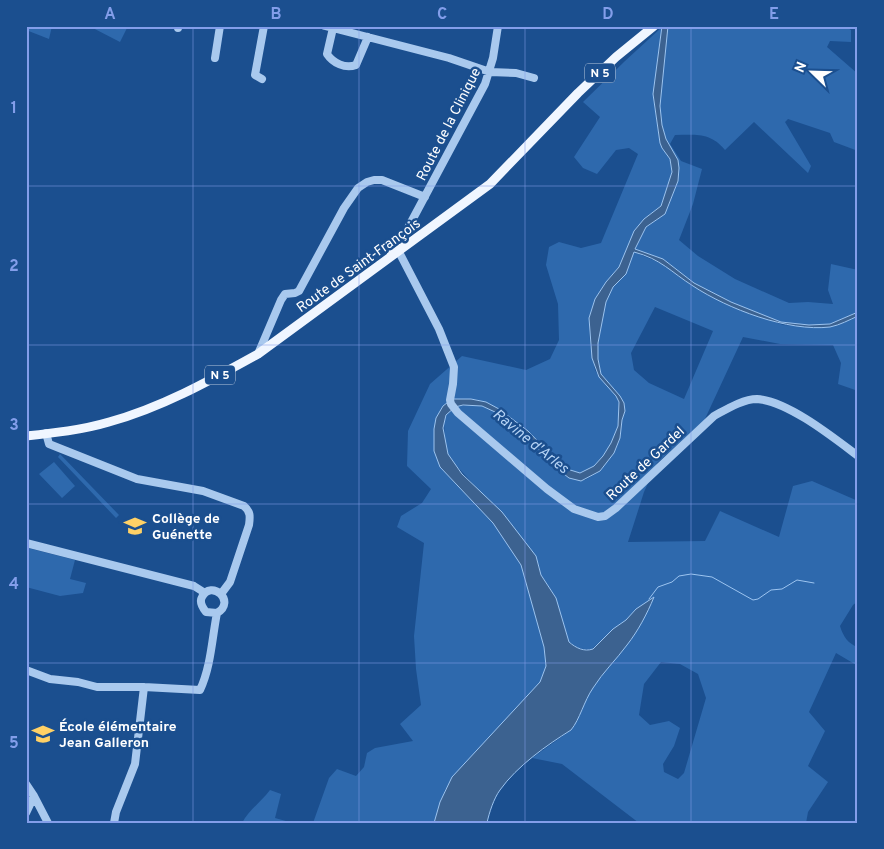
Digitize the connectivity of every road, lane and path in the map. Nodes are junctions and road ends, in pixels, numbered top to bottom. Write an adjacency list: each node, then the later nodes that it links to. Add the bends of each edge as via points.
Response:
1 (220, 26): 7 (street)
2 (264, 26): 10 (street, via 255,75)
3 (498, 26): 8 (street, Route de la Clinique)
4 (654, 26): 13 (main road, Route de Saint-François / N 5, via 578,93 490,184)
5 (329, 27): 6 (street); 6 (street, via 327,54 346,66 356,65)
6 (368, 37): 8 (street)
7 (215, 58)
8 (490, 72): 9 (street, via 516,73); 11 (street, Route de la Clinique)
9 (534, 78)
10 (262, 79)
11 (425, 197): 12 (street, Route de la Clinique); 16 (street, via 382,180 367,182 358,188 299,291 285,294 281,300)
12 (406, 233): 13 (main road); 14 (street, Route de la Clinique); 15 (main road)
13 (419, 237): 14 (main road, Route de Saint-François / N 5)
14 (403, 250): 15 (main road, Route de Saint-François / N 5); 19 (street, Route de Gardel, via 454,367 450,400 454,409 574,509 604,516 714,416 756,399 781,406 828,433)
15 (388, 260): 16 (main road, Route de Saint-François / N 5)
16 (258, 354): 17 (main road, Route de Saint-François / N 5, via 132,414 90,427)
17 (46, 434): 18 (main road, Route de Saint-François / N 5); 22 (street, via 49,444 137,478 203,491 249,510 249,525 230,582)
18 (26, 436)
19 (858, 456)
20 (26, 543): 21 (street, via 194,586)
21 (206, 593): 22 (street, via 214,590); 23 (street, via 201,602 203,609)
22 (221, 594): 23 (street, via 224,605)
23 (217, 613): 25 (street, via 200,690)
24 (26, 670): 25 (street, via 50,679 97,687)
25 (144, 686): 30 (street, via 135,764)
26 (26, 784): 27 (street)
27 (34, 796): 28 (street); 29 (street)
28 (26, 813)
29 (48, 823)
30 (114, 823)

